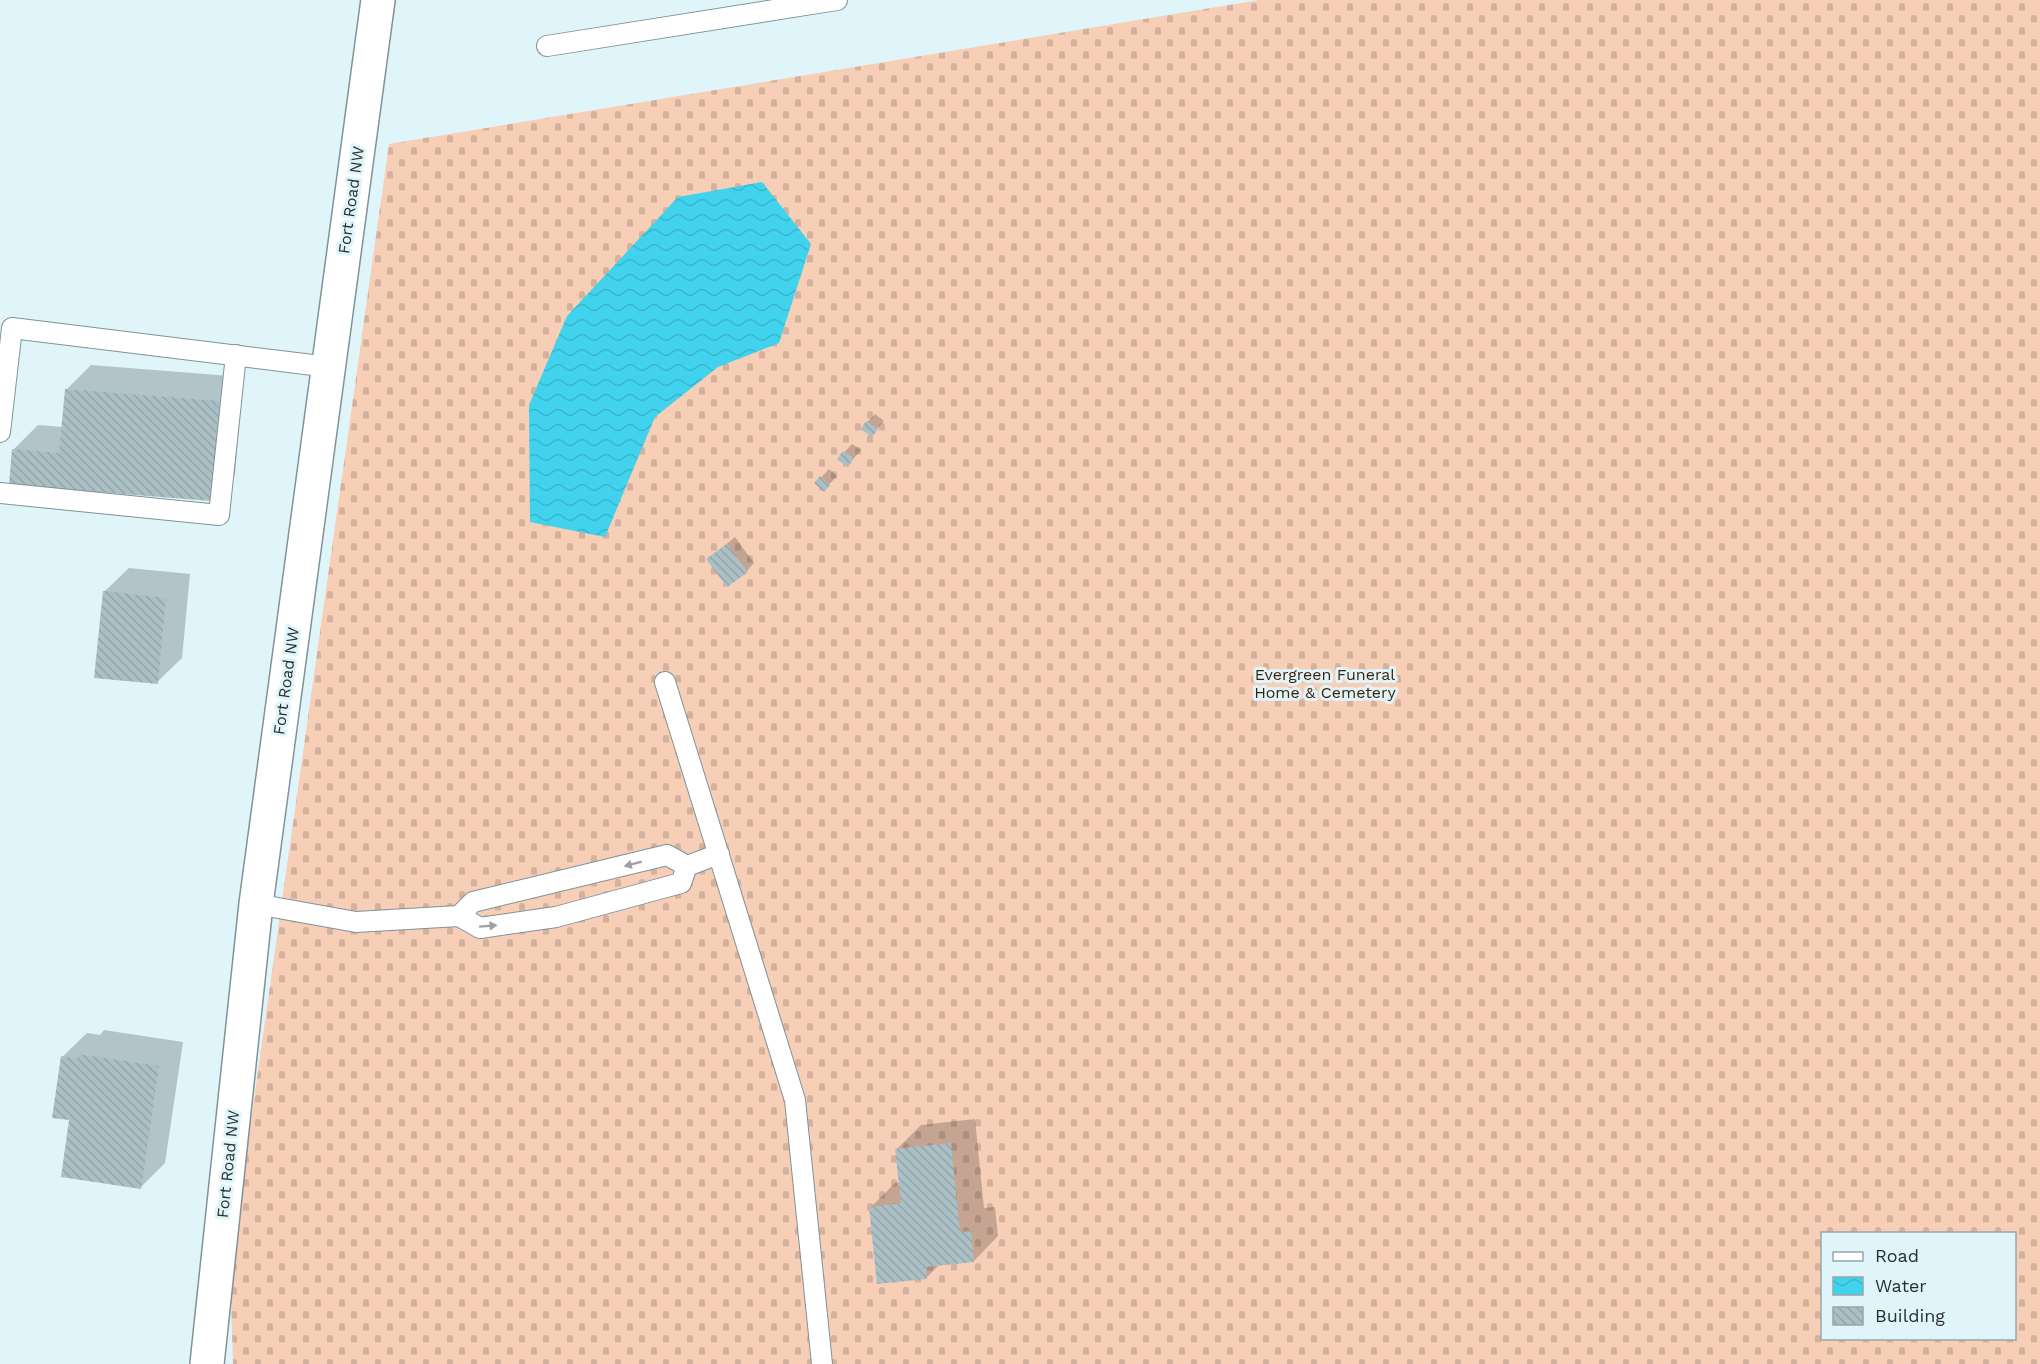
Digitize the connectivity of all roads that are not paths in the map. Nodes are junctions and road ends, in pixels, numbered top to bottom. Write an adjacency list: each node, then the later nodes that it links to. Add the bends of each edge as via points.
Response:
1 (378, 0): 5 (street, Fort Road NW)
2 (837, 0): 3 (lane)
3 (548, 46)
4 (236, 355): 5 (lane); 6 (lane, via 12,328); 7 (lane, via 219,515)
5 (329, 367): 11 (street, Fort Road NW)
6 (0, 432)
7 (0, 493)
8 (664, 682): 9 (lane)
9 (719, 854): 10 (lane); 14 (lane, via 795,1100)
10 (687, 866): 12 (lane, one-way to 12, via 667,855 473,903); 12 (lane, one-way to 10, via 480,928 555,917 681,883)
11 (256, 904): 12 (lane, via 356,922); 13 (street, Fort Road NW)
12 (459, 916)
13 (207, 1364)
14 (822, 1364)

